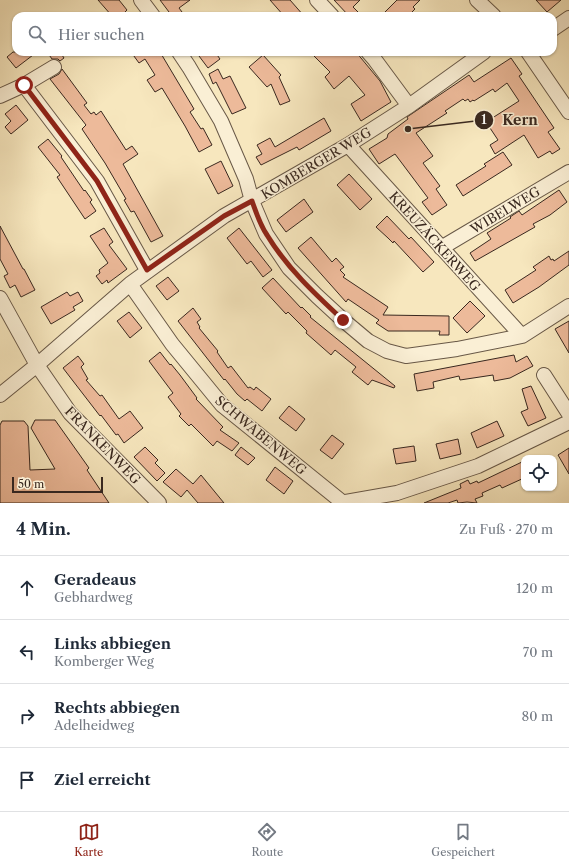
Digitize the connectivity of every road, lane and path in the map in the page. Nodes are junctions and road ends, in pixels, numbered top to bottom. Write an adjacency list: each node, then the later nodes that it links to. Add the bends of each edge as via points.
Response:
1 (141, 0): 4 (street)
2 (316, 0): 5 (street)
3 (477, 0): 6 (street)
4 (150, 12)
5 (328, 12)
6 (490, 12)
7 (569, 18): 8 (street)
8 (557, 26)
9 (182, 56): 20 (street, via 221,121 246,179)
10 (372, 56): 16 (street)
11 (478, 56): 16 (street, KOMBERGER WEG)
12 (531, 56): 17 (street)
13 (54, 67): 14 (street)
14 (24, 85): 15 (street); 22 (street, via 97,181)
15 (0, 96)
16 (409, 106): 18 (street, KOMBERGER WEG)
17 (569, 112)
18 (348, 145): 20 (street, KOMBERGER WEG); 21 (street, KREUZÄCKERWEG)
19 (569, 172): 21 (street, WIBELWEG)
20 (252, 201): 22 (street, KOMBERGER WEG, via 224,216); 26 (street, via 266,234 289,268 343,320 387,351 406,356)
21 (441, 248): 26 (street, KREUZÄCKERWEG)
22 (147, 270): 23 (street, KOMBERGER WEG)
23 (130, 284): 27 (street, KOMBERGER WEG); 34 (street, SCHWABENWEG, via 172,344 222,405)
24 (0, 298): 27 (street, FRANKENWEG)
25 (569, 306): 26 (street)
26 (522, 336)
27 (37, 365): 29 (street, KOMBERGER WEG); 33 (street, FRANKENWEG, via 70,413)
28 (544, 375): 30 (street)
29 (0, 395)
30 (569, 414)
31 (569, 422): 32 (street, via 478,466)
32 (398, 498): 34 (street)
33 (159, 503)
34 (341, 503)

